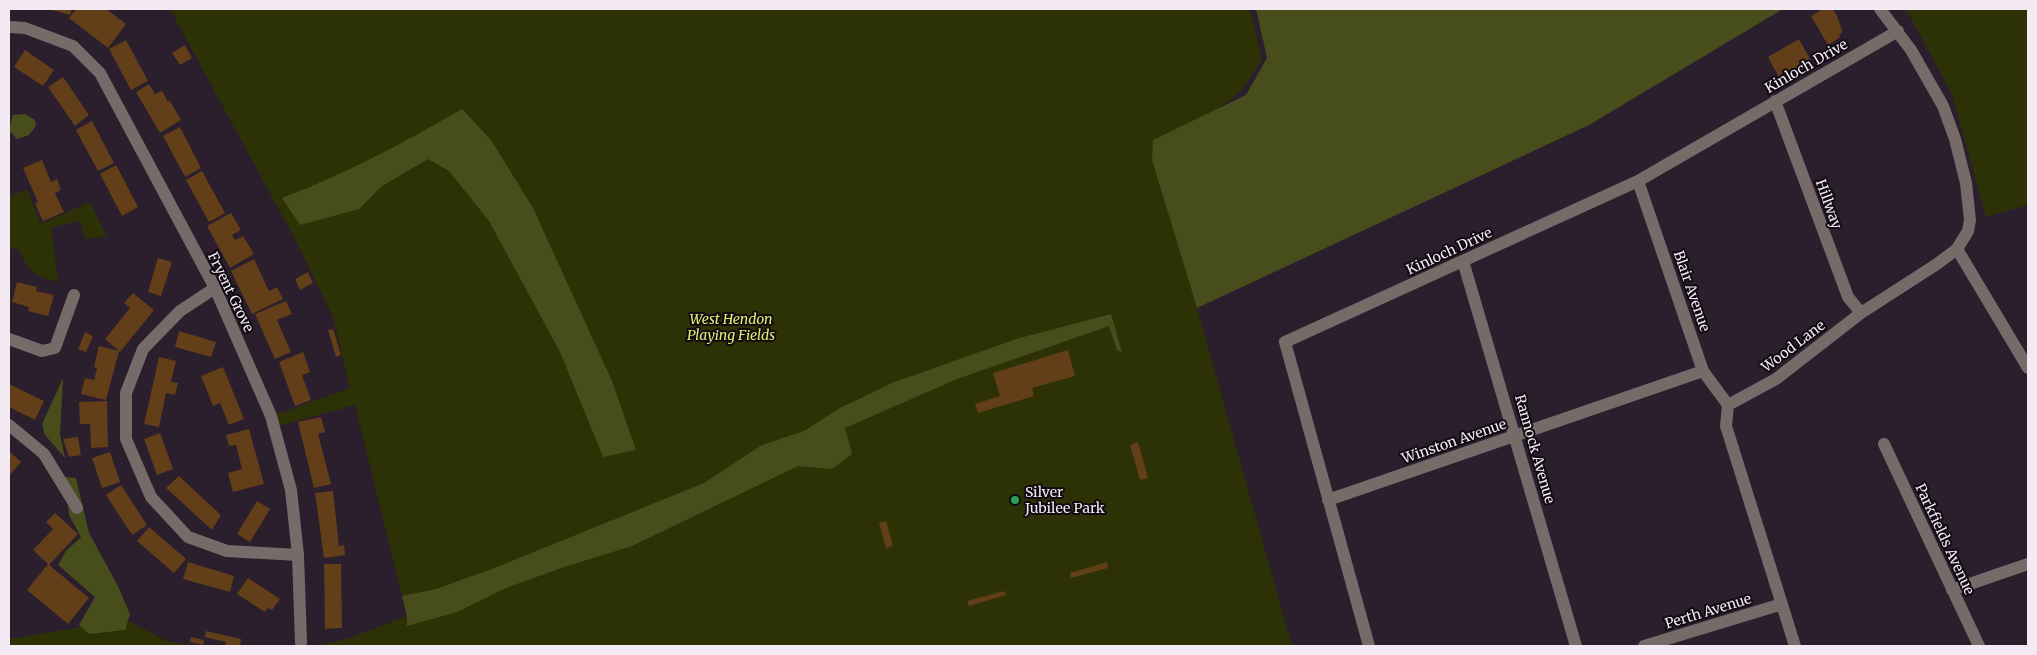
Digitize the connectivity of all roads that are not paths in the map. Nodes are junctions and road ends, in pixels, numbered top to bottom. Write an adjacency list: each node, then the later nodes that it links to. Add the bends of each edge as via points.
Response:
1 (1880, 9): 3 (street, Wood Lane)
2 (9, 27): 8 (street, Fryent Grove, via 26,28 73,46 100,73)
3 (1898, 31): 4 (street, Kinloch Drive); 6 (street, Wood Lane, via 1943,106 1955,138 1970,206 1968,231)
4 (1775, 101): 5 (street, Kinloch Drive); 10 (street, Hillway, via 1848,296)
5 (1638, 181): 7 (street, Kinloch Drive); 13 (street, Blair Avenue)
6 (1957, 249): 10 (street, Wood Lane); 12 (street)
7 (1463, 261): 16 (street, Rannock Avenue); 18 (street, Kinloch Drive, via 1285,342)
8 (215, 288): 20 (street, Fryent Grove, via 271,416 291,490); 20 (street, via 180,311 143,349 126,393 126,439 151,497 188,537 227,551)
9 (74, 295): 11 (street, via 55,348 42,351)
10 (1861, 313): 14 (street, Wood Lane, via 1776,379)
11 (9, 339)
12 (2028, 368)
13 (1703, 371): 14 (street, Blair Avenue); 16 (street, Winston Avenue)
14 (1728, 405): 23 (street, via 1726,426)
15 (9, 425): 19 (street, via 44,454)
16 (1515, 436): 18 (street, Winston Avenue); 26 (street, Rannock Avenue)
17 (1884, 444): 22 (street, Parkfields Avenue)
18 (1328, 500): 25 (street, Kinloch Drive)
19 (77, 508)
20 (298, 555): 24 (street, Fryent Grove)
21 (2028, 564): 22 (street)
22 (1952, 590): 29 (street, Parkfields Avenue)
23 (1782, 604): 27 (street, Perth Avenue); 28 (street)
24 (301, 643)
25 (1369, 646)
26 (1576, 646)
27 (1644, 646)
28 (1795, 646)
29 (1979, 646)

